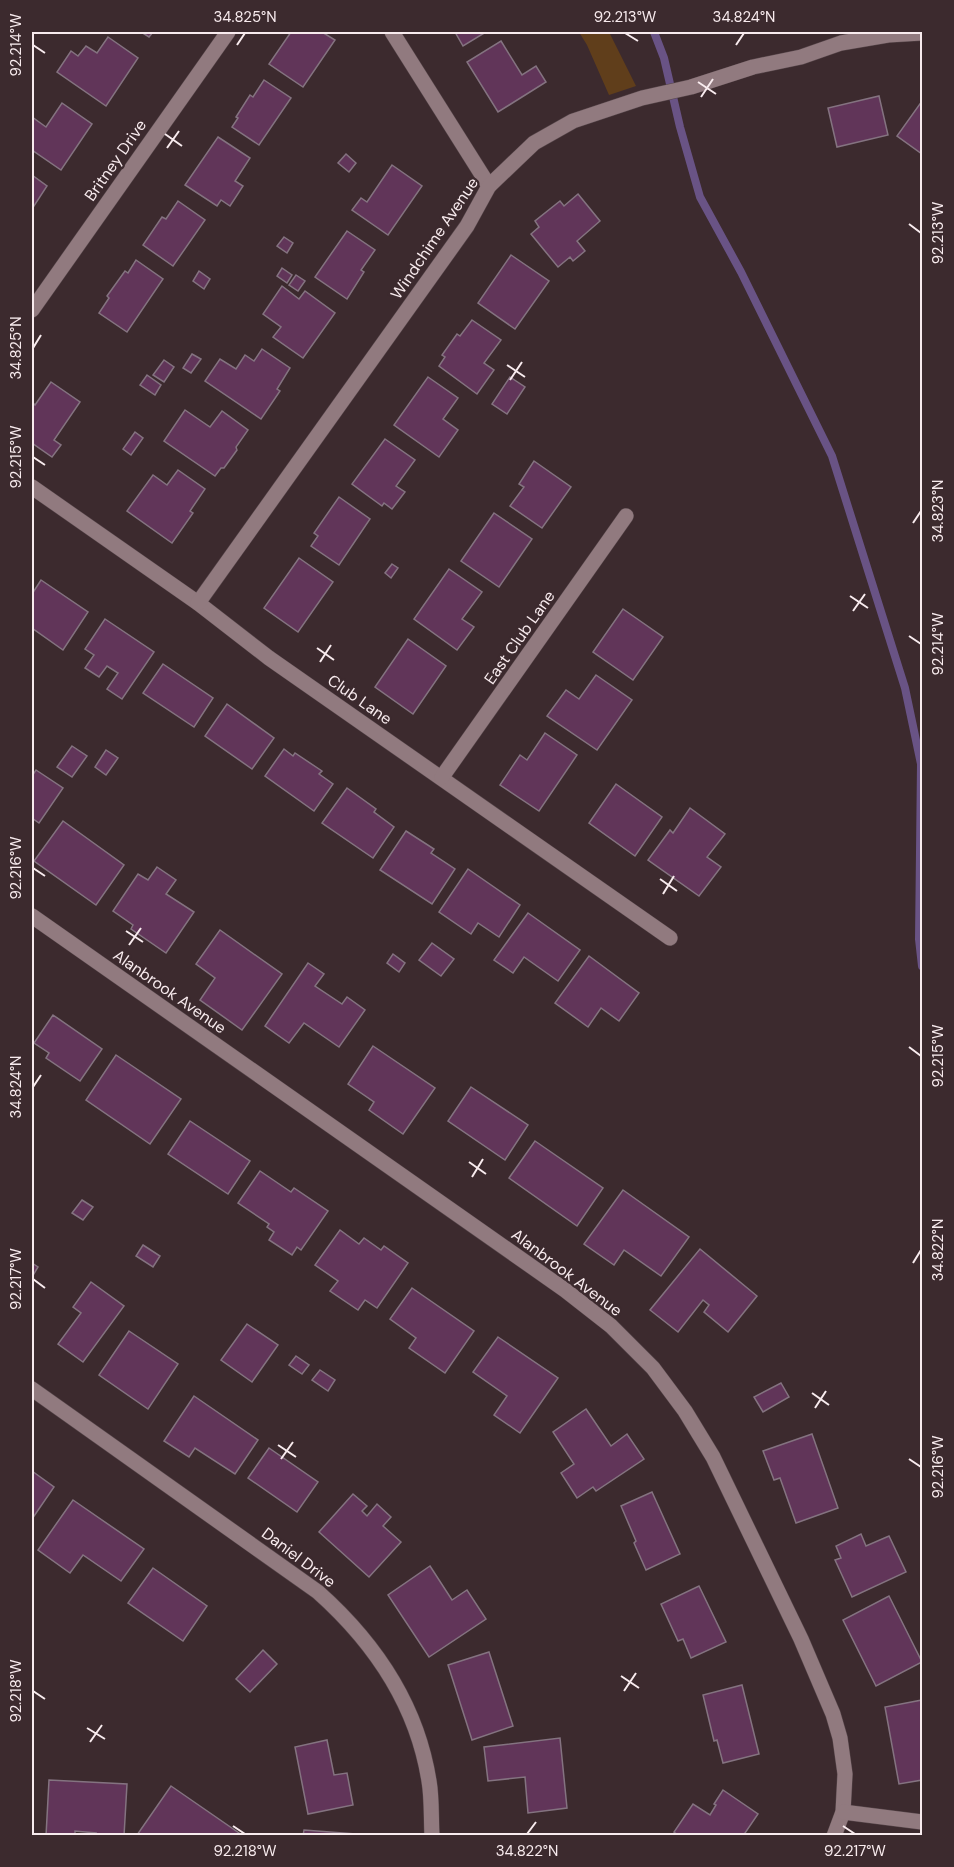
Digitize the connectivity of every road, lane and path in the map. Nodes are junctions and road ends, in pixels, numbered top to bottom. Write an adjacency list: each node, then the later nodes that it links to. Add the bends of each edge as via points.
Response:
1 (228, 32): 5 (street, Britney Drive)
2 (392, 32): 4 (street)
3 (922, 33): 4 (street, Windchime Avenue, via 841,44 573,121 534,144)
4 (489, 186): 8 (street, Windchime Avenue, via 467,226)
5 (32, 310)
6 (32, 487): 8 (street, Club Lane)
7 (626, 516): 9 (street, East Club Lane)
8 (198, 603): 9 (street, Club Lane, via 269,658)
9 (442, 777): 11 (street, Club Lane)
10 (32, 916): 13 (street, Alanbrook Avenue, via 565,1290 611,1326 653,1368 713,1457 801,1639 840,1738 845,1774)
11 (670, 938)
12 (32, 1389): 15 (street, Daniel Drive, via 318,1592 362,1636 388,1672 421,1743 429,1782)
13 (843, 1812): 14 (street); 16 (street, Alanbrook Avenue)
14 (922, 1822)
15 (432, 1836)
16 (834, 1836)

